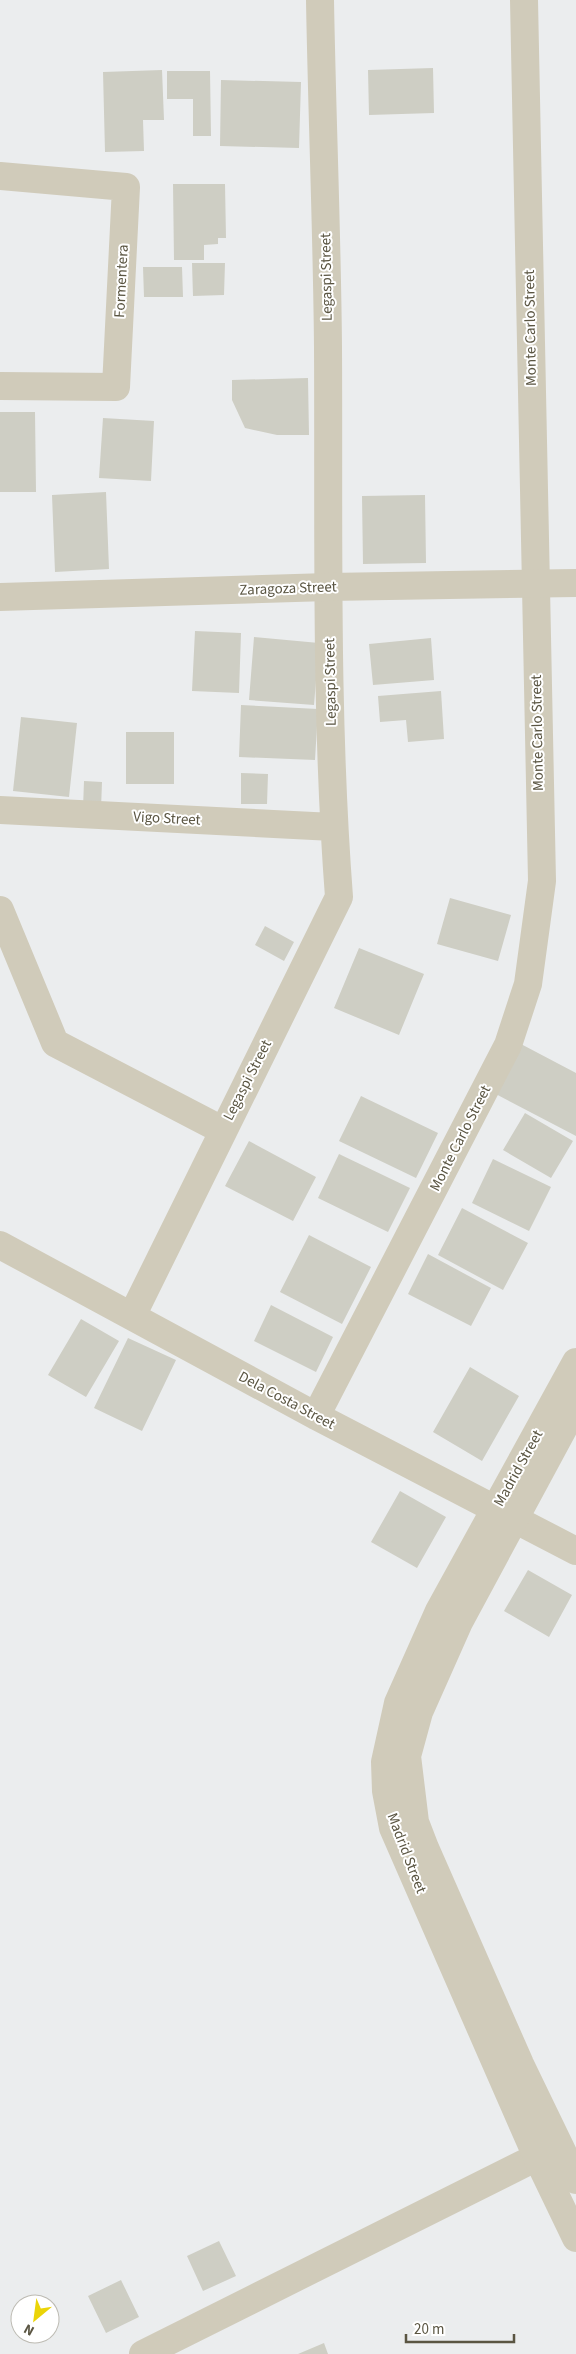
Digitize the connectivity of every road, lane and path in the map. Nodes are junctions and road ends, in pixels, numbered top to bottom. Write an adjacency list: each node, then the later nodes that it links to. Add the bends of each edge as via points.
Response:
1 (320, 0): 7 (street, Legaspi Street, via 328,346)
2 (524, 0): 6 (street, Monte Carlo Street)
3 (0, 176): 4 (street, Formentera, via 126,187 116,387)
4 (0, 386)
5 (576, 583): 6 (street, Zaragoza Street)
6 (535, 585): 7 (street, Zaragoza Street); 17 (street, Monte Carlo Street, via 542,881 528,984 508,1045)
7 (328, 587): 8 (street, Zaragoza Street); 10 (street, Legaspi Street)
8 (0, 597)
9 (0, 810): 10 (street, Vigo Street)
10 (334, 827): 12 (street, Legaspi Street, via 339,897)
11 (0, 910): 12 (street, via 56,1043)
12 (222, 1130): 14 (street, Legaspi Street)
13 (0, 1245): 14 (street, Dela Costa Street)
14 (132, 1316): 17 (street, Dela Costa Street)
15 (576, 1362): 18 (street, Madrid Street)
16 (576, 1405): 18 (street, Madrid Street)
17 (316, 1416): 18 (street, Dela Costa Street)
18 (505, 1513): 19 (street, Dela Costa Street); 20 (street, Madrid Street, via 439,1611 398,1703 385,1762 386,1791 393,1828); 21 (street, Madrid Street, via 419,1712 407,1756 410,1796 414,1822 443,1892)
19 (576, 1551)
20 (537, 2157): 22 (street, Madrid Street); 23 (street)
21 (576, 2180)
22 (576, 2238)
23 (143, 2354)

